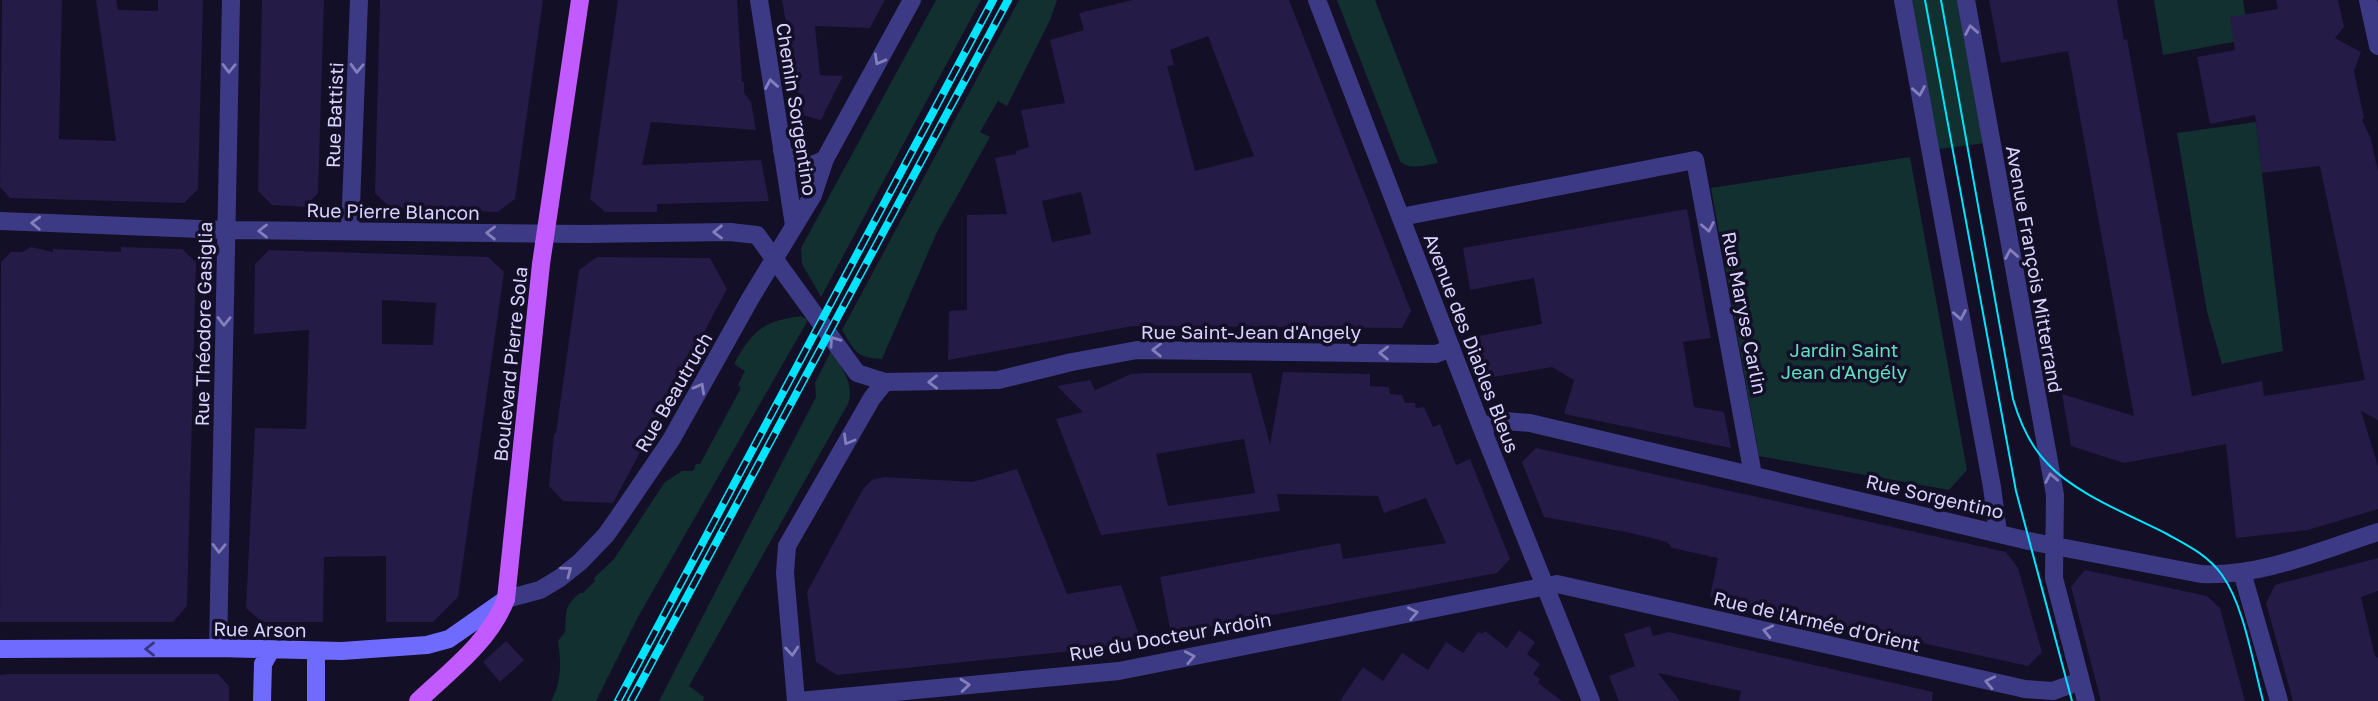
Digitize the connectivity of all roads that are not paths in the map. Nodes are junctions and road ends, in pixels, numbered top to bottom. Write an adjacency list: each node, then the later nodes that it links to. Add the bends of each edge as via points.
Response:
1 (231, 0): 16 (street, Rue Théodore Gasiglia, one-way to 16)
2 (359, 0): 17 (street, Rue Battisti, one-way to 17)
3 (580, 0): 18 (main road, Boulevard Pierre Sola)
4 (759, 0): 11 (street, Chemin Sorgentino, one-way to 4)
5 (912, 0): 12 (street, Rue Beautruch, one-way to 12)
6 (1317, 0): 13 (street, Avenue des Diables Bleus)
7 (1903, 0): 25 (street, one-way to 25)
8 (1966, 0): 26 (street, Avenue François Mitterrand, one-way to 8, via 2055,495)
9 (2368, 0): 10 (street)
10 (2378, 46)
11 (782, 151): 12 (street, via 804,167); 15 (street, Chemin Sorgentino)
12 (825, 159): 15 (street, Rue Beautruch, via 813,195)
13 (1401, 217): 20 (street, Avenue des Diables Bleus); 23 (street, Rue Maryse Carlin, one-way to 23, via 1695,160)
14 (0, 221): 16 (street, Rue Pierre Blancon, one-way to 14)
15 (794, 225): 19 (street, Rue Beautruch)
16 (225, 230): 17 (street, Rue Pierre Blancon, one-way to 16); 30 (street, Rue Théodore Gasiglia, one-way to 30)
17 (350, 231): 18 (street, Rue Pierre Blancon, one-way to 17)
18 (546, 233): 19 (street, Rue Pierre Blancon, one-way to 18, via 757,235); 29 (main road, Boulevard Pierre Sola)
19 (773, 260): 21 (street, one-way to 19, via 857,373); 29 (street, Rue Beautruch, one-way to 19, via 540,590 559,578 606,535 671,440)
20 (1451, 348): 21 (street, Rue Saint-Jean d'Angely, one-way to 21, via 1436,354 1137,350 998,380); 22 (street, Avenue des Diables Bleus)
21 (885, 382): 38 (street, one-way to 38, via 788,546 785,573)
22 (1481, 426): 23 (street, Rue Sorgentino, via 1505,421 1530,423); 28 (street, Avenue des Diables Bleus)
23 (1753, 475): 25 (street, Rue Sorgentino)
24 (2378, 532): 27 (street, Rue Sorgentino)
25 (1998, 533): 26 (street, Rue Sorgentino)
26 (2054, 546): 27 (street, Rue Sorgentino, via 2201,574); 34 (street, Avenue François Mitterrand, via 2054,578)
27 (2242, 572): 41 (street)
28 (1545, 587): 34 (street, Rue de l'Armée d'Orient, one-way to 28, via 2053,691 2025,690 1574,587); 38 (street, Rue du Docteur Ardoin, one-way to 28, via 1119,671); 39 (street, Avenue des Diables Bleus)
29 (506, 599): 33 (main road, Rue Arson, via 449,639 379,650); 37 (main road, Boulevard Pierre Sola, via 487,634)
30 (219, 648): 31 (main road, Rue Arson, one-way to 31); 32 (main road, Rue Arson)
31 (0, 649)
32 (271, 650): 33 (main road, Rue Arson); 35 (main road, via 263,664)
33 (316, 651): 36 (main road)
34 (2080, 681): 40 (street, Avenue François Mitterrand)
35 (262, 701)
36 (316, 701)
37 (418, 701)
38 (798, 701)
39 (1591, 701)
40 (2086, 701)
41 (2279, 701)

